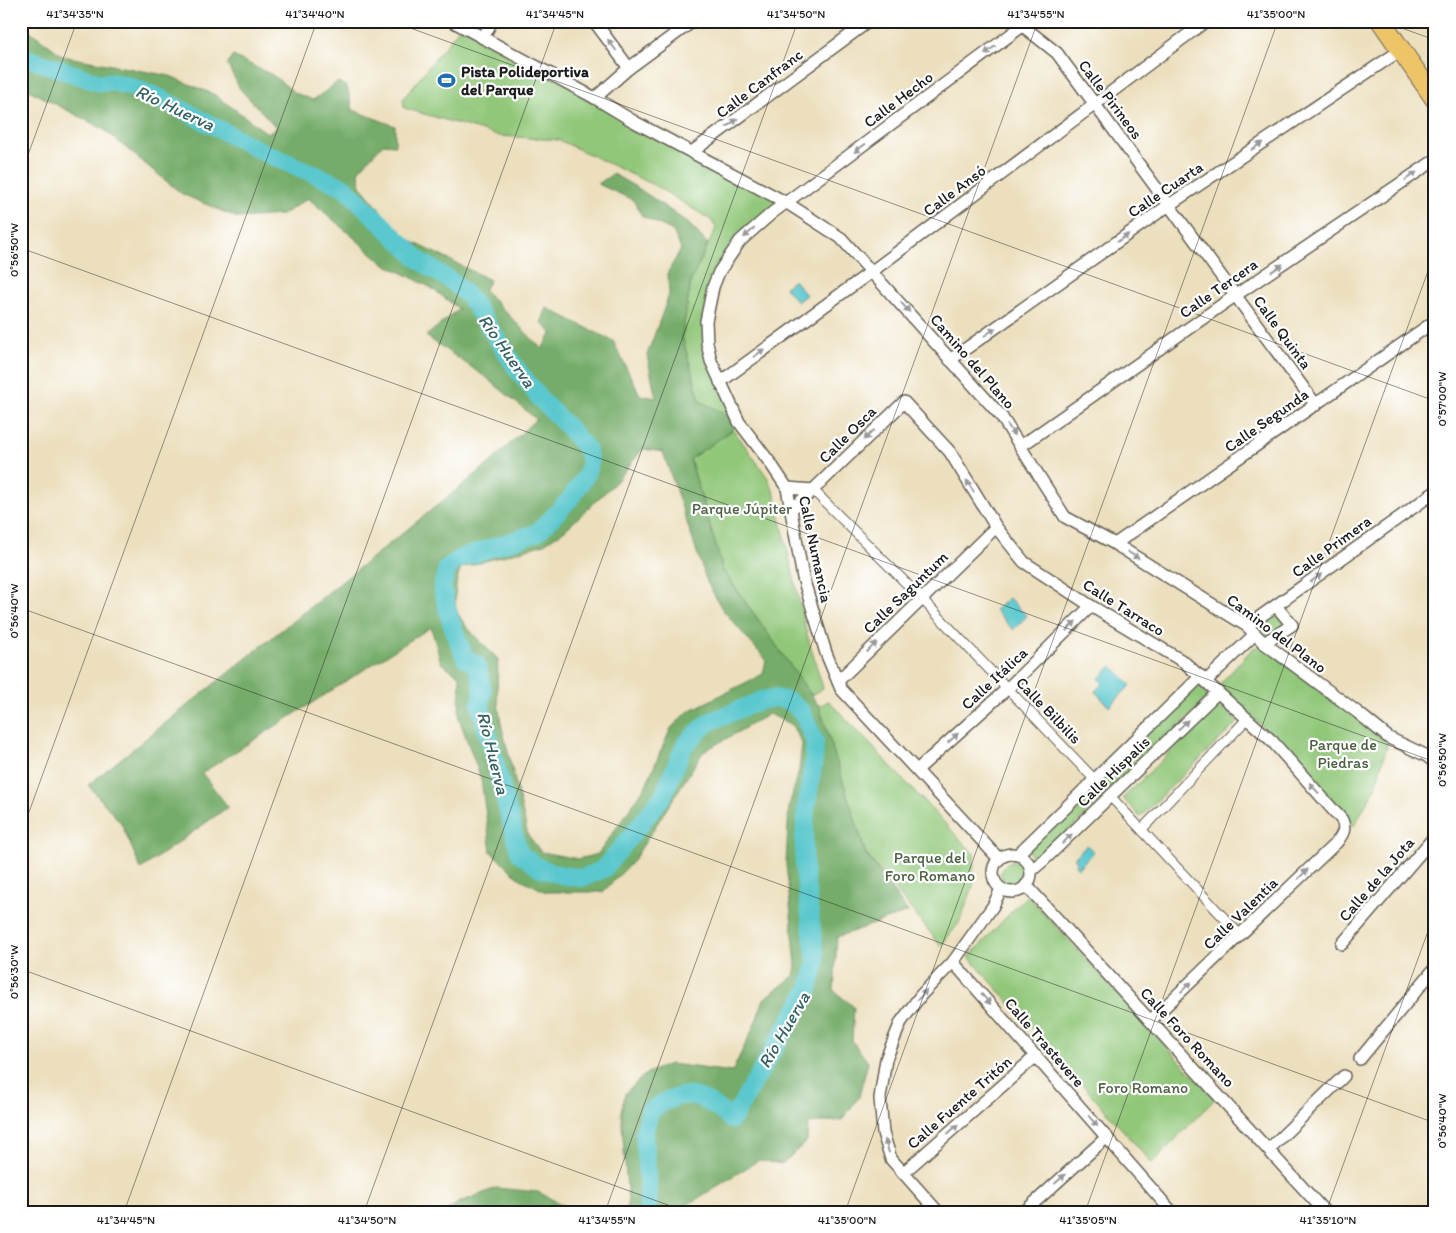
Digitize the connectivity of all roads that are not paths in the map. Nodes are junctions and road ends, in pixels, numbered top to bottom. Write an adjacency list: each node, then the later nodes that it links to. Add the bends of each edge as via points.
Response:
1 (452, 21): 9 (street, Camino del Plano)
2 (492, 21): 9 (street)
3 (594, 21): 11 (street, one-way to 3)
4 (693, 21): 11 (street)
5 (870, 21): 15 (street, Calle Canfranc, one-way to 5)
6 (1206, 21): 14 (street, Calle Ansó)
7 (1381, 21): 10 (highway)
8 (1023, 23): 14 (street, Calle Pirineos, via 1056,53); 17 (street, Calle Hecho, one-way to 17)
9 (483, 38): 12 (street, Camino del Plano)
10 (1401, 50): 13 (highway); 18 (street, Calle Cuarta, one-way to 10)
11 (630, 68): 12 (street)
12 (595, 98): 15 (street, Camino del Plano)
13 (1435, 99)
14 (1095, 104): 18 (street, Calle Pirineos); 19 (street, Calle Ansó)
15 (692, 152): 17 (street, Camino del Plano)
16 (1435, 160): 20 (street, Calle Tercera, one-way to 16)
17 (787, 202): 19 (street, Camino del Plano, via 841,238); 23 (street, Calle Numancia, one-way to 23, via 740,241 727,258 713,287 706,321 707,343)
18 (1169, 205): 20 (street, Calle Quinta); 22 (street, Calle Cuarta, one-way to 18)
19 (872, 272): 22 (street, Camino del Plano, one-way to 22); 23 (street, Calle Ansó, one-way to 19)
20 (1236, 295): 25 (street, Calle Quinta); 26 (street, Calle Tercera)
21 (1435, 321): 25 (street, Calle Segunda)
22 (950, 360): 26 (street, Camino del Plano, one-way to 26, via 1001,416)
23 (720, 382): 27 (street, Calle Numancia, via 739,422)
24 (904, 402): 28 (street, Calle Osca, one-way to 28); 31 (street, Calle Tarraco, one-way to 24, via 950,452)
25 (1316, 405): 32 (street, Calle Segunda)
26 (1022, 446): 32 (street, Camino del Plano, via 1065,517)
27 (787, 488): 28 (street); 30 (street, Calle Numancia)
28 (813, 490): 30 (street, Calle Osca); 33 (street, Calle Bilbilis)
29 (1435, 492): 35 (street, Calle Primera, one-way to 29)
30 (791, 510): 39 (street, Calle Numancia, via 803,578)
31 (996, 527): 33 (street, Calle Saguntum); 34 (street, Calle Tarraco, via 1024,562)
32 (1115, 544): 36 (street, Camino del Plano, one-way to 36)
33 (922, 599): 39 (street, Calle Saguntum, one-way to 33); 40 (street, Calle Bilbilis)
34 (1091, 606): 38 (street, Calle Tarraco, via 1184,662); 40 (street, Calle Itálica, one-way to 34)
35 (1276, 606): 36 (street, Calle Primera); 37 (street, via 1292,625)
36 (1251, 630): 37 (street, Camino del Plano); 38 (street, Calle Hispalis)
37 (1264, 643): 43 (street, Camino del Plano, via 1389,738)
38 (1204, 679): 41 (street, Calle Tarraco); 45 (street, Calle Hispalis)
39 (838, 681): 44 (street, Calle Numancia, via 841,689)
40 (1008, 688): 44 (street, Calle Itálica, one-way to 40); 45 (street, Calle Bilbilis)
41 (1217, 693): 42 (street, Calle Tarraco); 46 (street, Calle Hispalis, one-way to 41)
42 (1247, 719): 47 (street, Calle Tarraco, one-way to 42, via 1272,741); 48 (street)
43 (1435, 763)
44 (917, 770): 51 (street, Calle Numancia)
45 (1094, 779): 50 (street, Calle Hispalis)
46 (1110, 796): 48 (street); 52 (street, Calle Hispalis, one-way to 46)
47 (1344, 825): 55 (street, Calle Valentia, one-way to 47, via 1337,842 1344,832)
48 (1142, 829): 55 (street)
49 (1435, 836): 56 (street, Calle de la Jota)
50 (1017, 855): 51 (street); 52 (street, via 1026,861)
51 (999, 859): 54 (street, via 993,874)
52 (1031, 871): 53 (street)
53 (1026, 885): 54 (street, via 1017,891); 59 (street, Calle Foro Romano)
54 (1001, 889): 57 (street, via 993,906)
55 (1240, 935): 59 (street, Calle Valentia, one-way to 55)
56 (1342, 944)
57 (953, 962): 60 (street, Calle Trastevere, one-way to 60); 65 (street, one-way to 57, via 891,1159 883,1133 880,1098 886,1059 901,1022 921,995)
58 (1435, 968): 61 (street)
59 (1151, 1020): 64 (street, Calle Foro Romano)
60 (1036, 1056): 63 (street, Calle Trastevere, one-way to 63); 65 (street, Calle Fuente Tritón, one-way to 60)
61 (1360, 1059)
62 (1344, 1076): 64 (street)
63 (1107, 1137): 67 (street, one-way to 63); 68 (street, Calle Trastevere)
64 (1269, 1149): 69 (street, Calle Foro Romano)
65 (903, 1172): 66 (street)
66 (938, 1212)
67 (1024, 1212)
68 (1172, 1212)
69 (1325, 1212)

